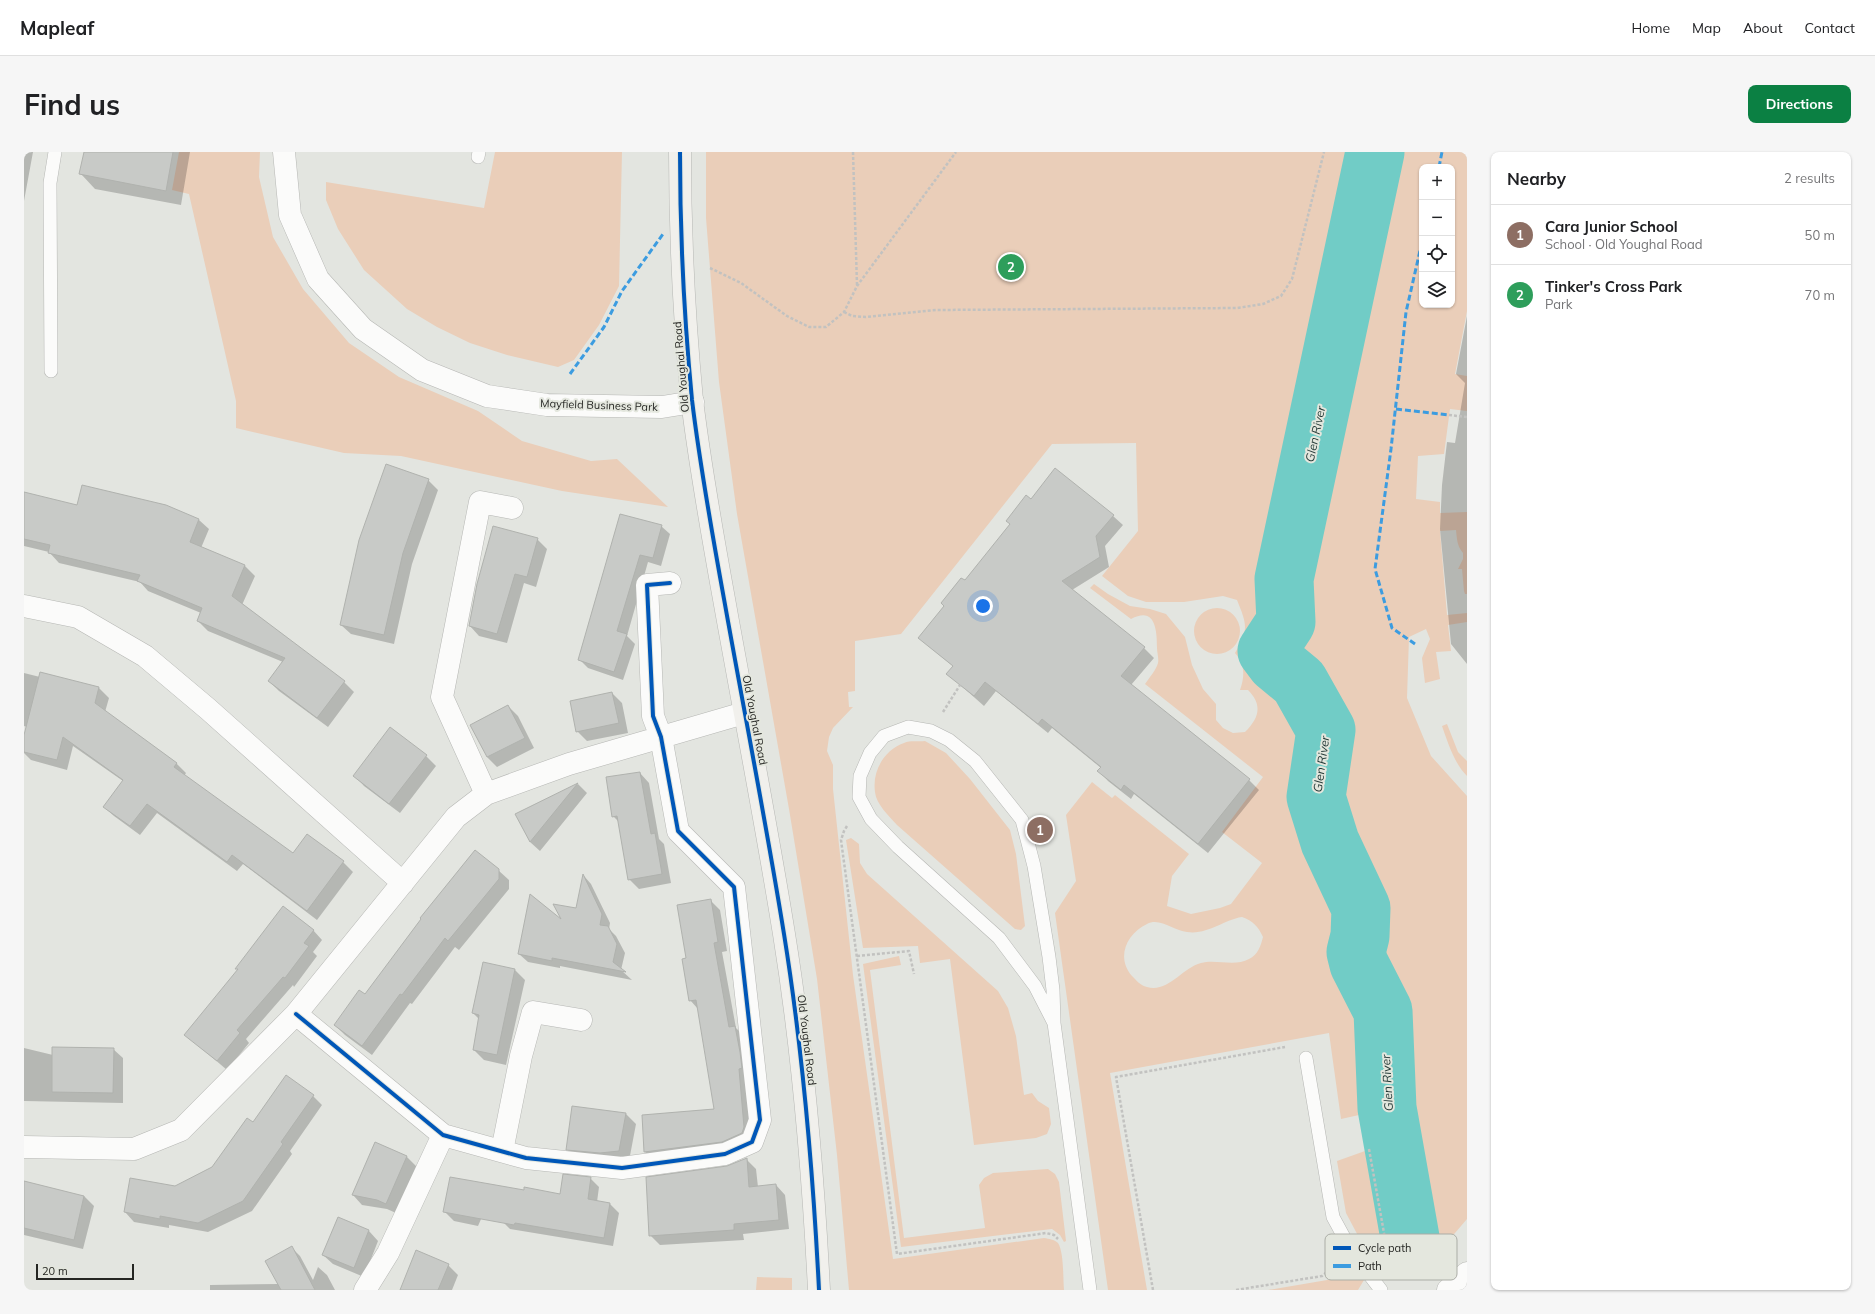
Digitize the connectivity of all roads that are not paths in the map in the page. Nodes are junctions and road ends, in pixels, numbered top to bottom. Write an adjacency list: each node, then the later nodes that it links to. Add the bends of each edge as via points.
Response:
1 (55, 152): 4 (lane, via 50,182)
2 (284, 152): 5 (street, Mayfield Business Park, via 290,215 318,279 363,329 422,370 487,396 547,405 662,407)
3 (680, 152): 5 (main road, Old Youghal Road, via 682,263)
4 (51, 371)
5 (693, 402): 9 (main road, Old Youghal Road, via 704,485)
6 (512, 508): 11 (street, via 480,502 442,697)
7 (670, 583): 10 (street, via 647,584 654,716)
8 (24, 606): 12 (street, via 78,617 145,656)
9 (744, 713): 10 (street); 24 (main road, Old Youghal Road, via 783,928 803,1069 816,1212)
10 (661, 737): 11 (street, via 569,764); 19 (street, via 678,831 734,887 760,1120 752,1142 726,1154 622,1168 526,1158)
11 (486, 794): 12 (street, via 456,817)
12 (403, 883): 13 (street)
13 (296, 1014): 17 (street); 18 (street, via 181,1130 134,1149)
14 (581, 1020): 19 (street, via 533,1012 521,1056)
15 (1054, 1023): 15 (lane, via 1036,986 999,938 871,819 859,797 860,776 870,753 884,736 908,727 931,731 949,740 974,761 1022,820 1034,866 1049,957); 25 (lane)
16 (1306, 1058): 20 (lane, via 1333,1217)
17 (443, 1135): 19 (street); 23 (street, via 388,1253)
18 (24, 1147)
19 (502, 1152)
20 (1342, 1234)
21 (1467, 1273): 27 (street)
22 (1374, 1280): 26 (lane)
23 (365, 1290)
24 (819, 1290)
25 (1090, 1290)
26 (1382, 1290)
27 (1448, 1290)

